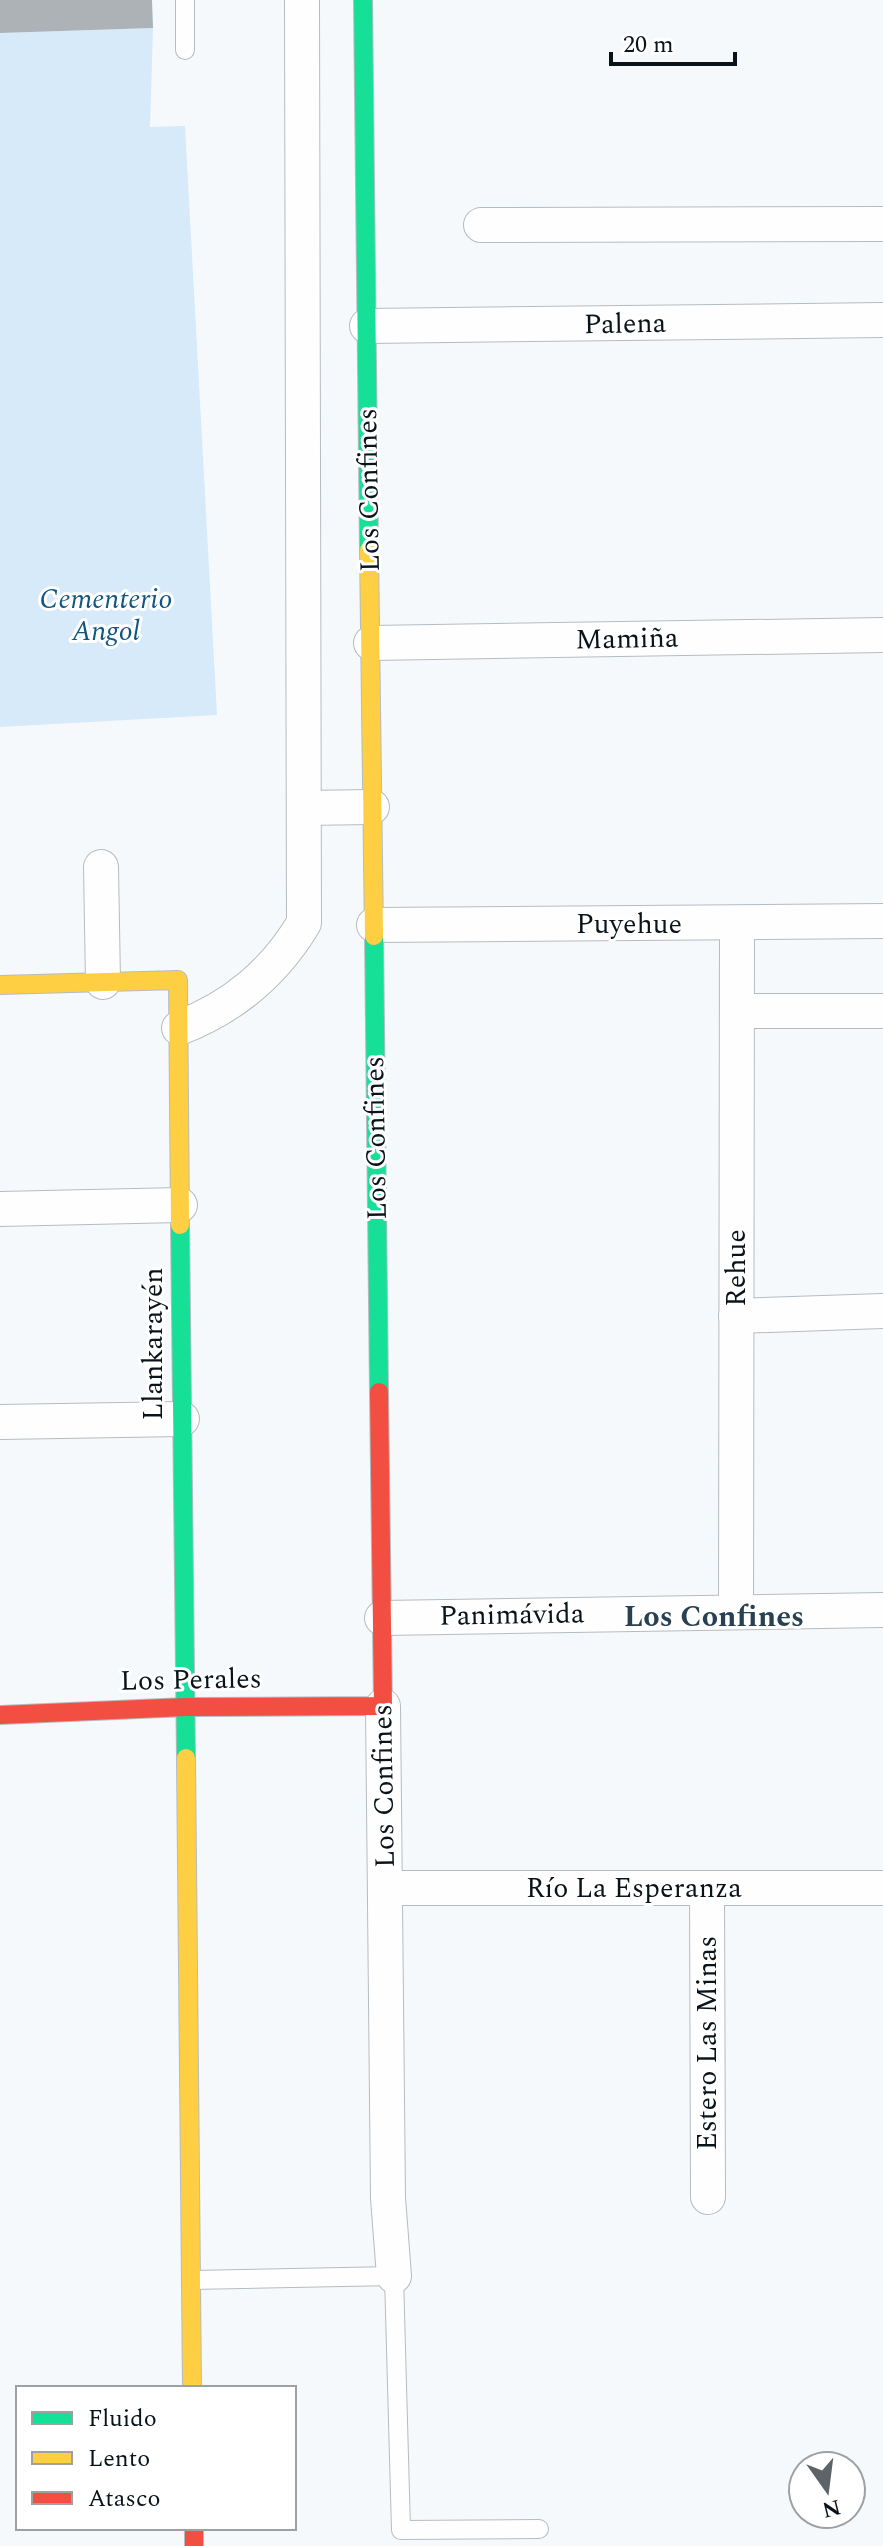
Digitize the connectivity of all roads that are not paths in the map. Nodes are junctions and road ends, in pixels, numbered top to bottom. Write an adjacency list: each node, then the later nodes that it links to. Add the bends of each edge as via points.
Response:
1 (185, 0): 4 (lane)
2 (302, 0): 12 (street)
3 (363, 0): 8 (street, Los Confines)
4 (185, 50)
5 (883, 224): 6 (street)
6 (481, 225)
7 (883, 320): 8 (street, Palena)
8 (367, 326): 10 (street, Los Confines)
9 (883, 635): 10 (street, Mamiña)
10 (371, 643): 11 (street, Los Confines)
11 (372, 807): 12 (street); 16 (street, Los Confines)
12 (304, 808): 21 (street, via 304,923 289,948 249,990)
13 (101, 867): 17 (street)
14 (883, 921): 15 (street, Puyehue)
15 (737, 924): 16 (street, Puyehue); 19 (street, Rehue)
16 (374, 925): 30 (street, Los Confines)
17 (103, 982): 18 (street); 21 (street, Llankarayén, via 178,980)
18 (0, 985)
19 (737, 1011): 20 (street); 25 (street, Rehue)
20 (883, 1011)
21 (179, 1028): 22 (street, Llankarayén)
22 (180, 1205): 23 (street); 26 (street, Llankarayén)
23 (0, 1209)
24 (883, 1311): 25 (street)
25 (736, 1316): 29 (street, Rehue)
26 (182, 1419): 27 (street); 32 (street, Llankarayén)
27 (0, 1422)
28 (883, 1610): 29 (street, Panimávida)
29 (736, 1612): 30 (street, Panimávida)
30 (382, 1618): 31 (street, Los Confines)
31 (383, 1706): 32 (street, Los Perales); 34 (street, Los Confines)
32 (186, 1707): 33 (street, Los Perales); 39 (street)
33 (0, 1715)
34 (385, 1888): 35 (street, Río La Esperanza); 38 (street, Los Confines, via 388,2198)
35 (707, 1888): 36 (street, Río La Esperanza); 37 (street, Estero Las Minas)
36 (883, 1888)
37 (708, 2197)
38 (394, 2276): 39 (lane); 42 (lane, via 401,2530)
39 (191, 2280): 40 (street)
40 (192, 2386)
41 (539, 2529): 42 (lane)
42 (445, 2537)

